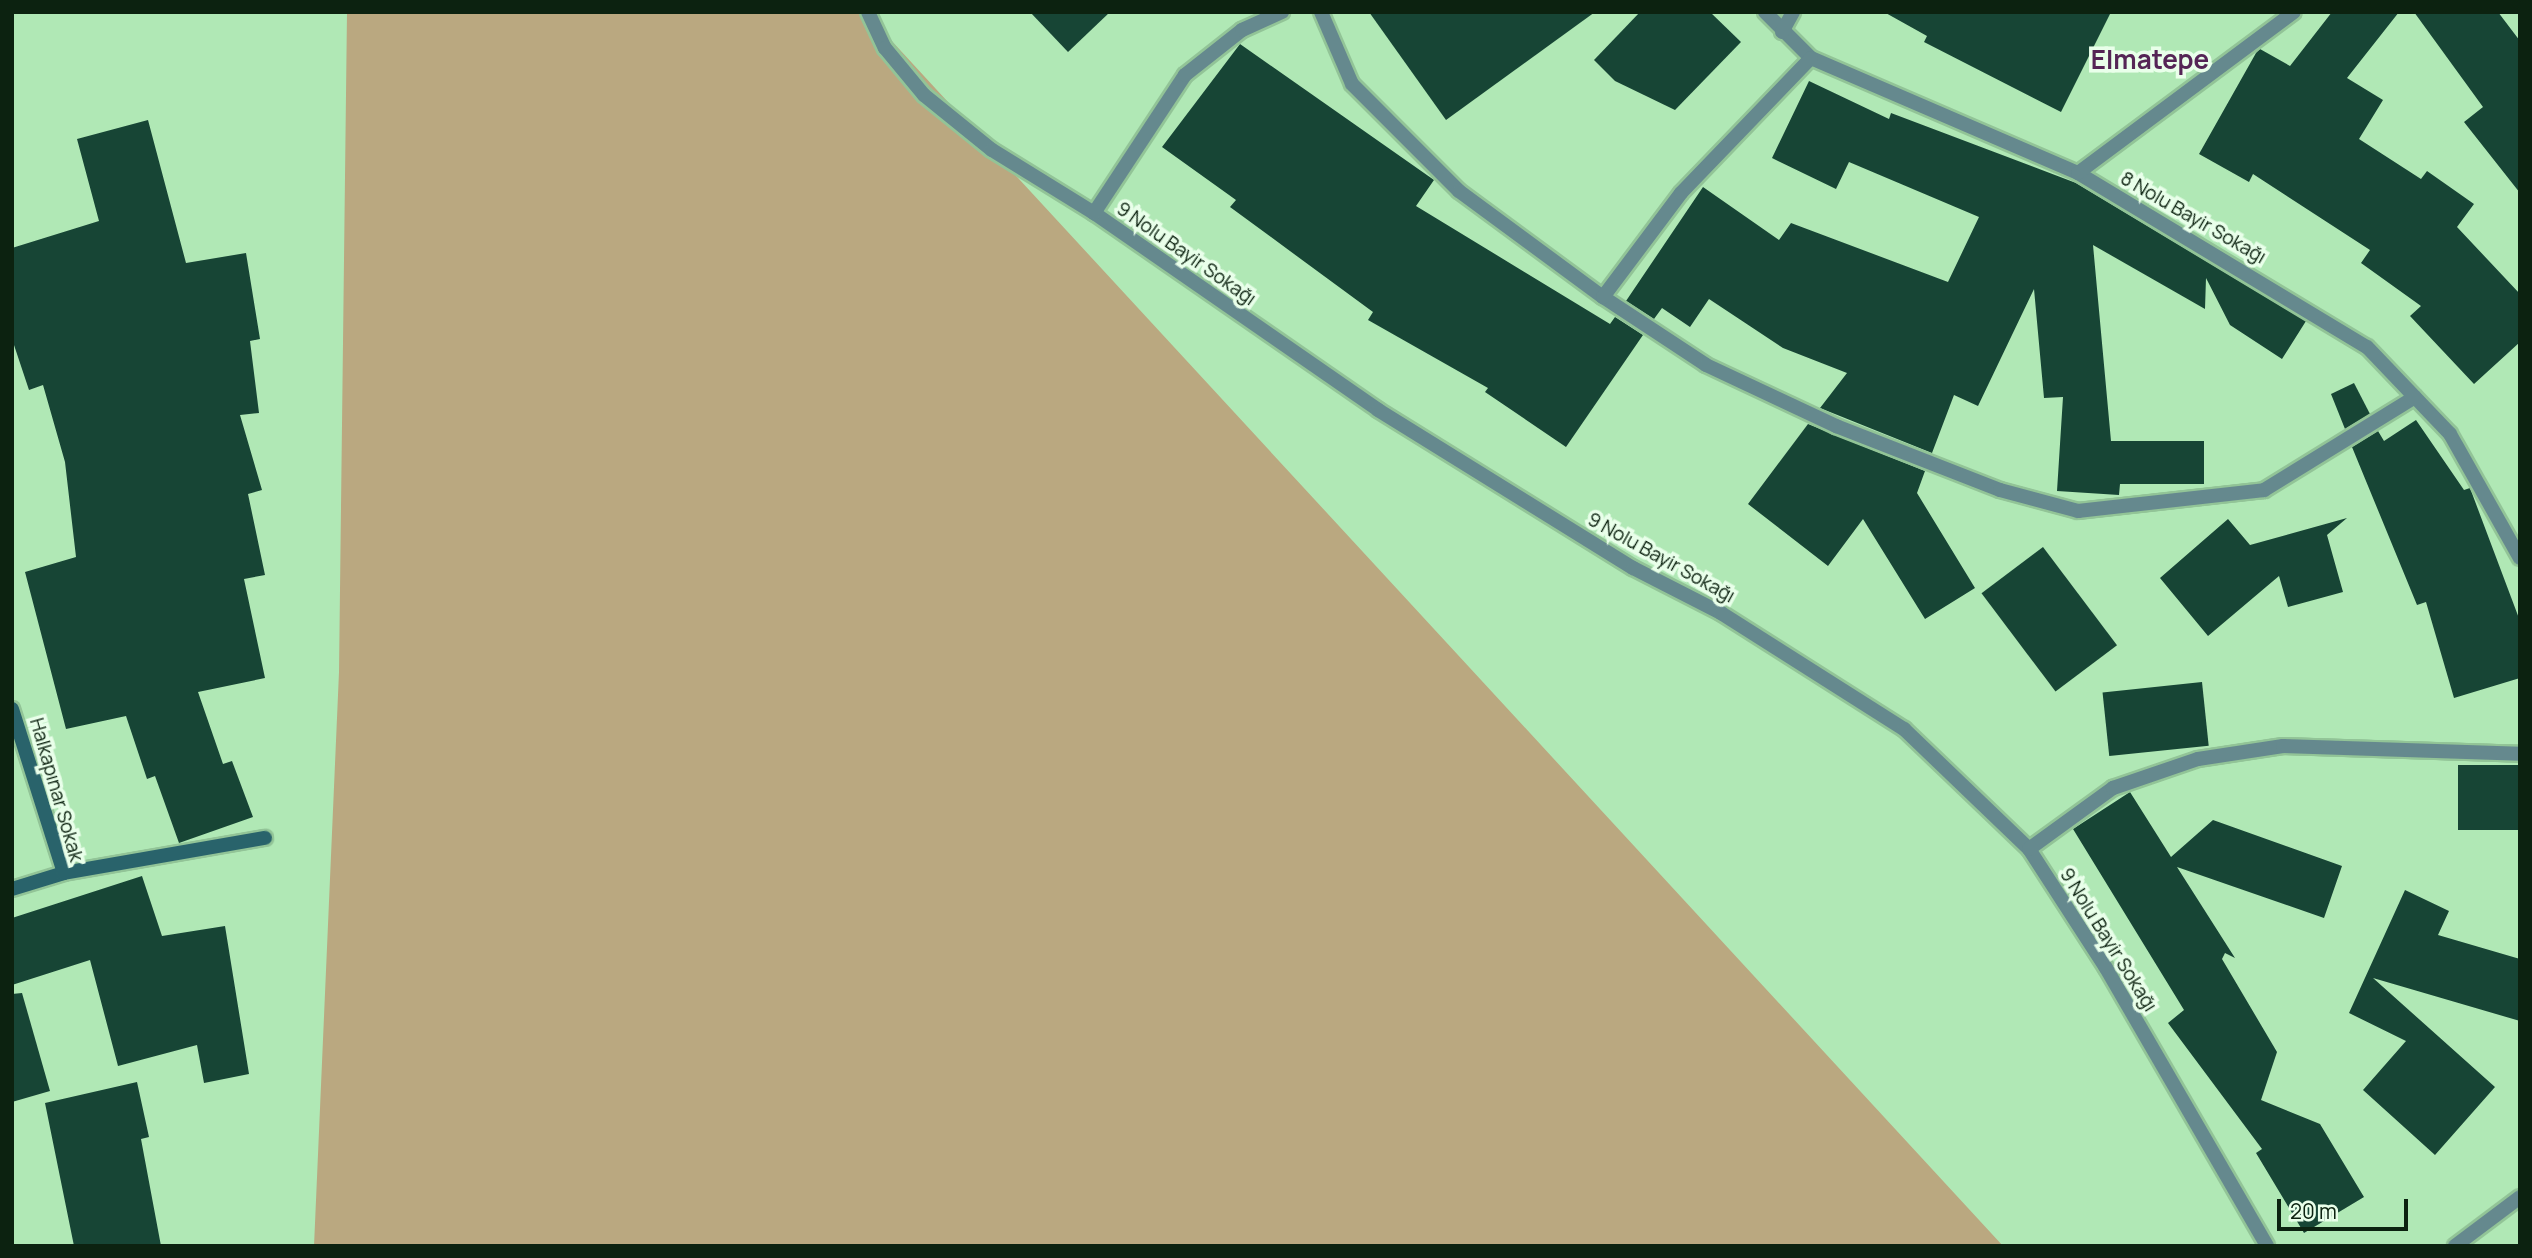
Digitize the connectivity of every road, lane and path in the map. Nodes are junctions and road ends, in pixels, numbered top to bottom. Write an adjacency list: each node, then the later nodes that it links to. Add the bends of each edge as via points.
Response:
1 (868, 12): 10 (street, 9 Nolu Bayir Sokağı, via 885,48 924,95 992,150)
2 (1282, 12): 10 (street, via 1242,30 1185,75)
3 (1321, 12): 11 (street, via 1352,84 1459,191)
4 (1765, 12): 7 (street, 8 Nolu Bayir Sokağı)
5 (1793, 12): 7 (street)
6 (2294, 12): 9 (street)
7 (1782, 32): 8 (street, 8 Nolu Bayir Sokağı)
8 (1811, 58): 9 (street, 8 Nolu Bayir Sokağı); 11 (street, via 1681,193)
9 (2078, 173): 12 (street, 8 Nolu Bayir Sokağı, via 2367,347)
10 (1094, 213): 17 (street, 9 Nolu Bayir Sokağı, via 1354,395 1633,568 1721,613 1904,729)
11 (1603, 297): 12 (street, via 1706,365 1836,426 2000,490 2078,511 2264,490)
12 (2415, 397): 13 (street, 8 Nolu Bayir Sokağı, via 2450,434)
13 (2520, 558)
14 (12, 709): 18 (street, Halkapınar Sokak)
15 (2520, 754): 17 (street, via 2283,746 2197,760 2113,789)
16 (265, 838): 18 (street)
17 (2029, 849): 21 (street, 9 Nolu Bayir Sokağı, via 2106,968)
18 (64, 873): 19 (street, Halkapınar Sokak)
19 (12, 888)
20 (2520, 1196): 22 (street)
21 (2267, 1246)
22 (2455, 1246)

